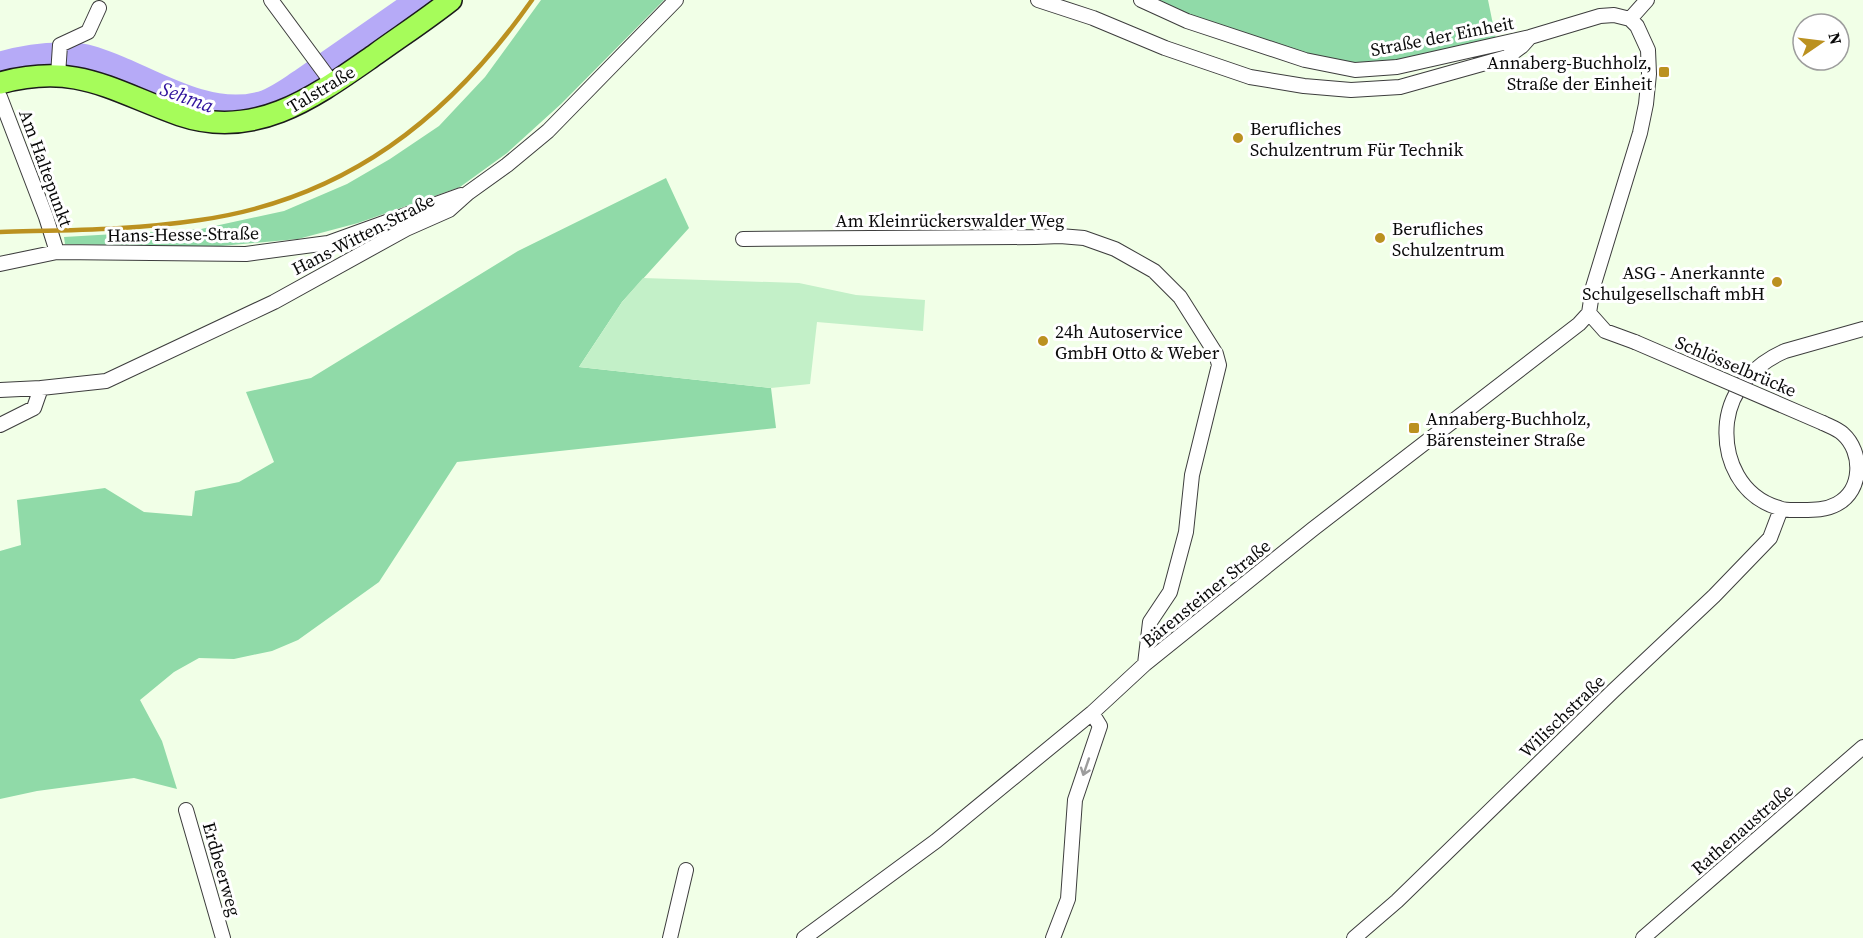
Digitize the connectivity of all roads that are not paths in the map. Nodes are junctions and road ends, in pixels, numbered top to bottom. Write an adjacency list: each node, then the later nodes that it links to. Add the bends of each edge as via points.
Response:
1 (271, 0): 11 (street)
2 (451, 0): 11 (main road, Talstraße)
3 (676, 0): 14 (street, Hans-Witten-Straße, via 548,131)
4 (1038, 0): 9 (street, via 1250,77 1351,90 1400,87 1508,57)
5 (1141, 0): 9 (street, Straße der Einheit, via 1198,25 1305,60 1355,70 1397,67)
6 (1647, 0): 8 (street)
7 (99, 8): 10 (street, via 88,32 60,45)
8 (1630, 19): 9 (street, Straße der Einheit, via 1600,16); 18 (street, via 1648,50 1646,104)
9 (1530, 37)
10 (58, 70): 11 (main road, Talstraße, via 180,115 221,122 253,120 286,111); 12 (main road, Talstraße)
11 (330, 80)
12 (0, 83)
13 (0, 97): 16 (street, Am Haltepunkt)
14 (468, 192): 16 (street, Hans-Hesse-Straße, via 328,243 246,254); 20 (street, Hans-Witten-Straße, via 449,210 406,229 274,302 106,381)
15 (743, 239): 25 (street, Am Kleinrückerswalder Weg, via 1084,238 1115,249 1154,271 1180,297 1219,365 1192,475 1186,532 1170,592 1150,622)
16 (57, 252): 17 (street, Hans-Hesse-Straße)
17 (0, 264)
18 (1589, 313): 23 (street, Schlösselbrücke, bridge, via 1605,331 1842,433); 25 (street, Bärensteiner Straße)
19 (1863, 328): 24 (street, via 1773,356 1750,373 1733,399 1727,423 1732,467 1745,488)
20 (41, 388): 21 (street, Hans-Witten-Straße); 22 (street, via 34,408)
21 (0, 390)
22 (0, 424)
23 (1861, 466): 24 (street, via 1848,496 1838,504 1817,510)
24 (1781, 509): 34 (street, Wilischstraße, via 1770,538 1714,596)
25 (1145, 664): 26 (street, Bärensteiner Straße)
26 (1092, 713): 32 (street, Bärensteiner Straße, via 936,841); 33 (street, one-way to 33, via 1100,726 1075,800 1068,899)
27 (1863, 747): 35 (street, Rathenaustraße)
28 (186, 810): 30 (street, Erdbeerweg)
29 (686, 870): 31 (street)
30 (223, 938)
31 (670, 938)
32 (804, 938)
33 (1053, 938)
34 (1354, 938)
35 (1643, 938)

